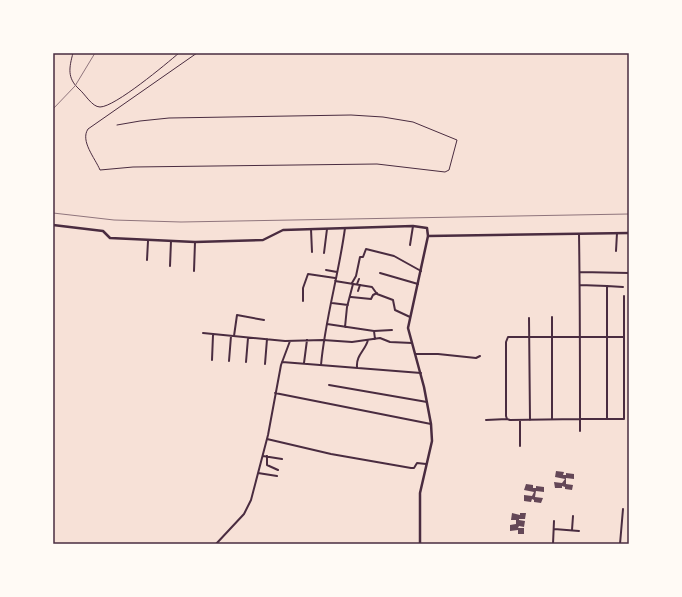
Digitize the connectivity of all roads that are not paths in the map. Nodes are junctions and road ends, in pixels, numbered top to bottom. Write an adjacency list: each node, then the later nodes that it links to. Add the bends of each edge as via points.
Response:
1 (73, 53): 2 (lane, via 69,76 94,105 100,107 139,84)
2 (179, 53)
3 (197, 53): 4 (lane, via 88,129 86,142 100,170 133,167 377,164 448,171 457,140 428,127 396,118 351,115 169,118)
4 (117, 125)
5 (53, 225): 14 (street, via 103,231 110,238)
6 (413, 226): 8 (street); 13 (street, via 427,228); 17 (street)
7 (327, 228): 8 (street); 9 (street); 20 (street)
8 (345, 228): 26 (street)
9 (312, 229): 16 (street, via 283,230 263,240); 19 (street)
10 (579, 233): 11 (street); 13 (street); 27 (street)
11 (617, 234): 12 (street); 18 (street)
12 (629, 234)
13 (428, 236): 25 (street)
14 (148, 241): 15 (street); 21 (street)
15 (171, 241): 16 (street); 22 (street)
16 (195, 242): 24 (street)
17 (410, 245)
18 (616, 251)
19 (312, 252)
20 (324, 253)
21 (147, 260)
22 (170, 266)
23 (326, 270): 26 (street)
24 (194, 271)
25 (421, 271): 32 (street, via 394,256 366,249 363,257 360,257); 34 (street)
26 (337, 272): 31 (street)
27 (580, 272): 29 (street); 35 (street)
28 (380, 273): 34 (street)
29 (629, 273)
30 (359, 279): 33 (street)
31 (335, 280): 32 (street); 42 (street, via 308,274 303,288); 43 (street)
32 (353, 283): 33 (street); 41 (street)
33 (358, 284): 38 (street); 39 (street, via 372,287)
34 (418, 284): 45 (street)
35 (580, 285): 36 (street); 58 (street)
36 (607, 286): 37 (street); 59 (street)
37 (623, 287)
38 (358, 291)
39 (377, 293): 41 (street, via 371,299); 45 (street, via 393,300 395,310)
40 (624, 296): 60 (street)
41 (351, 297): 44 (street)
42 (303, 301)
43 (332, 303): 44 (street); 49 (street)
44 (348, 305): 50 (street)
45 (410, 317): 68 (street, via 408,328)
46 (552, 317): 57 (street)
47 (529, 318): 56 (street)
48 (264, 320): 55 (street, via 237,315)
49 (327, 324): 50 (street); 65 (street)
50 (346, 327): 52 (street)
51 (392, 330): 52 (street)
52 (374, 331): 62 (street)
53 (203, 333): 54 (street)
54 (213, 335): 55 (street); 71 (street)
55 (232, 336): 61 (street); 72 (street)
56 (529, 337): 57 (street); 83 (street, via 507,338); 88 (street)
57 (553, 337): 58 (street); 89 (street)
58 (580, 337): 59 (street); 84 (street)
59 (607, 337): 60 (street); 85 (street)
60 (624, 337): 85 (street, via 624,419)
61 (248, 338): 63 (street); 73 (street)
62 (375, 339): 66 (street); 68 (street)
63 (267, 340): 67 (street); 76 (street)
64 (307, 340): 65 (street); 67 (street); 75 (street)
65 (323, 340): 66 (street); 77 (street)
66 (368, 340): 78 (street, via 366,348 358,356)
67 (290, 341): 74 (street)
68 (413, 343): 69 (street)
69 (416, 354): 70 (street, via 476,358); 79 (street)
70 (480, 356)
71 (212, 360)
72 (229, 361)
73 (246, 362)
74 (282, 362): 75 (street); 81 (street)
75 (304, 363): 77 (street)
76 (265, 364)
77 (321, 366): 78 (street)
78 (357, 367): 79 (street)
79 (421, 373): 82 (street)
80 (329, 385): 82 (street)
81 (275, 393): 90 (street); 92 (street)
82 (427, 402): 90 (street)
83 (507, 419): 86 (street); 87 (street)
84 (580, 419): 85 (street); 89 (street); 91 (street)
85 (607, 419)
86 (486, 420)
87 (520, 420): 88 (street); 93 (street)
88 (530, 420): 89 (street)
89 (552, 420)
90 (431, 424): 97 (street, via 432,441)
91 (580, 431)
92 (267, 439): 94 (street); 97 (street, via 331,454 411,468 417,463)
93 (520, 446)
94 (263, 456): 95 (street); 99 (street)
95 (267, 456): 96 (street); 98 (street, via 268,465)
96 (282, 459)
97 (426, 464): 108 (street, via 420,493)
98 (278, 470)
99 (258, 473): 100 (street); 107 (street, via 251,500 244,514)
100 (277, 476)
101 (623, 509): 110 (street)
102 (573, 516): 105 (street)
103 (554, 521): 104 (street)
104 (554, 529): 105 (street); 109 (street)
105 (572, 530): 106 (street)
106 (579, 531)
107 (216, 544)
108 (420, 544)
109 (553, 544)
110 (620, 544)

